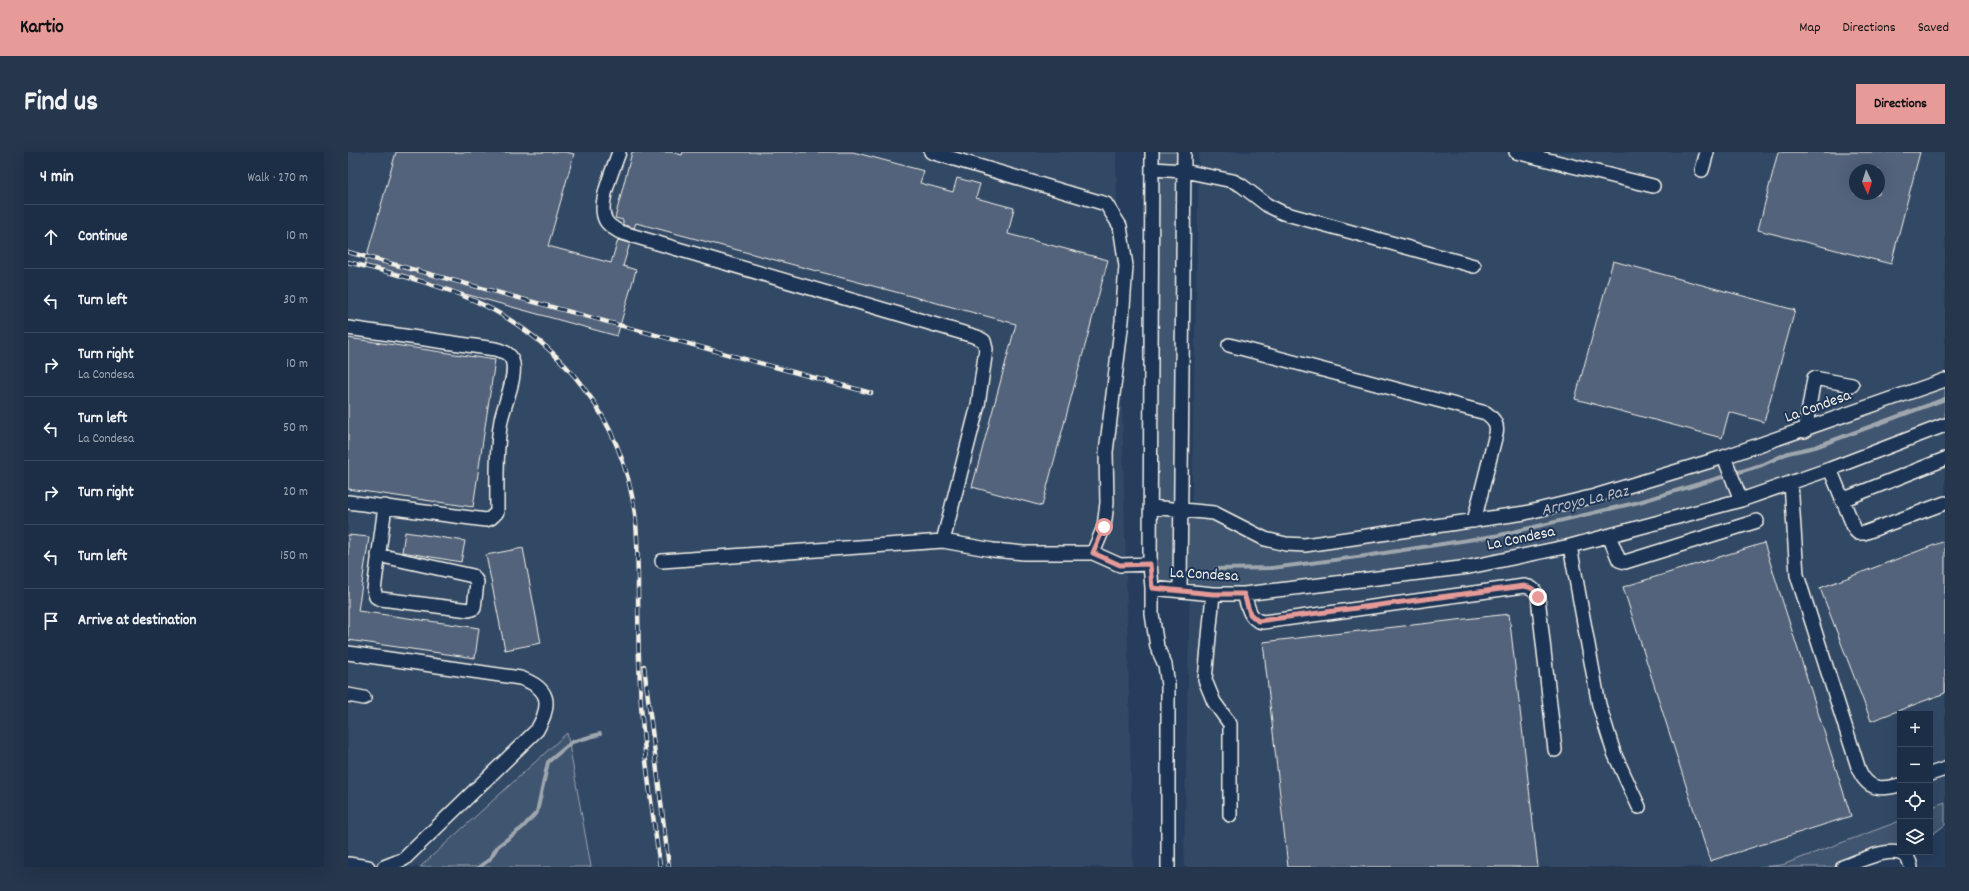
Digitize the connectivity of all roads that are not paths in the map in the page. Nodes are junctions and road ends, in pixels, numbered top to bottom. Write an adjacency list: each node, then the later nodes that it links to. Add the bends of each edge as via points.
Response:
1 (619, 152): 32 (street, via 602,212 606,221 620,232 984,341 986,349 978,406)
2 (932, 152): 34 (street, via 1106,204 1120,226 1126,266 1106,452 1107,503 1104,527)
3 (1152, 152): 7 (street)
4 (1184, 152): 9 (street)
5 (1516, 152): 10 (street)
6 (1707, 152): 8 (street)
7 (1152, 169): 9 (street); 27 (street)
8 (1702, 170)
9 (1184, 171): 11 (street, via 1233,181 1267,205 1301,219); 28 (street)
10 (1654, 186)
11 (1474, 266)
12 (348, 328): 26 (street, via 496,349 506,352 512,360 514,371 498,442 495,515 486,520)
13 (1229, 345): 29 (street, via 1486,413 1497,428)
14 (1945, 380): 17 (street, La Condesa)
15 (1852, 385): 17 (street, via 1814,378)
16 (1945, 425): 20 (street, La Condesa)
17 (1805, 431): 19 (street, La Condesa)
18 (1945, 459): 23 (street)
19 (1726, 462): 22 (street); 29 (street, La Condesa, via 1595,496)
20 (1830, 470): 21 (street, La Condesa); 23 (street)
21 (1791, 483): 22 (street, La Condesa); 48 (street, via 1797,575 1859,770 1867,783 1877,788)
22 (1739, 495): 31 (street, La Condesa)
23 (1842, 500): 25 (street, via 1855,530 1861,534)
24 (348, 502): 26 (street)
25 (1945, 503)
26 (385, 506): 35 (street)
27 (1151, 507): 28 (street, La Condesa); 37 (street, La Condesa)
28 (1181, 509): 29 (street, La Condesa, via 1214,513 1265,539 1305,545); 39 (street)
29 (1474, 521)
30 (1757, 521): 31 (street, via 1625,562 1619,560)
31 (1609, 536): 33 (street, La Condesa)
32 (943, 541): 34 (street, via 1024,553); 36 (street)
33 (1570, 546): 41 (street, La Condesa, via 1469,567); 49 (street, via 1604,728)
34 (1093, 553): 37 (street, via 1120,565)
35 (378, 555): 35 (street, via 374,590 376,597 469,610 474,608 476,582 473,576)
36 (662, 561)
37 (1150, 564): 38 (street, La Condesa)
38 (1152, 588): 39 (street, La Condesa); 54 (street, via 1152,614 1157,647 1165,665 1168,685)
39 (1180, 590): 40 (street, La Condesa)
40 (1213, 594): 41 (street, La Condesa); 50 (street, via 1205,680 1214,702 1230,724)
41 (1244, 594): 45 (street, via 1250,614 1263,622 1531,587 1538,597)
42 (348, 653): 53 (street, via 520,678 542,689 547,706 537,730 404,859)
43 (348, 695): 44 (street)
44 (364, 698)
45 (1555, 750)
46 (1945, 769): 47 (street)
47 (1933, 773)
48 (1897, 785)
49 (1639, 807)
50 (1230, 815)
51 (348, 864): 52 (street)
52 (368, 867)
53 (384, 867)
54 (1168, 867)
55 (1843, 867): 56 (street, via 1890,852 1904,854)
56 (1911, 867)

